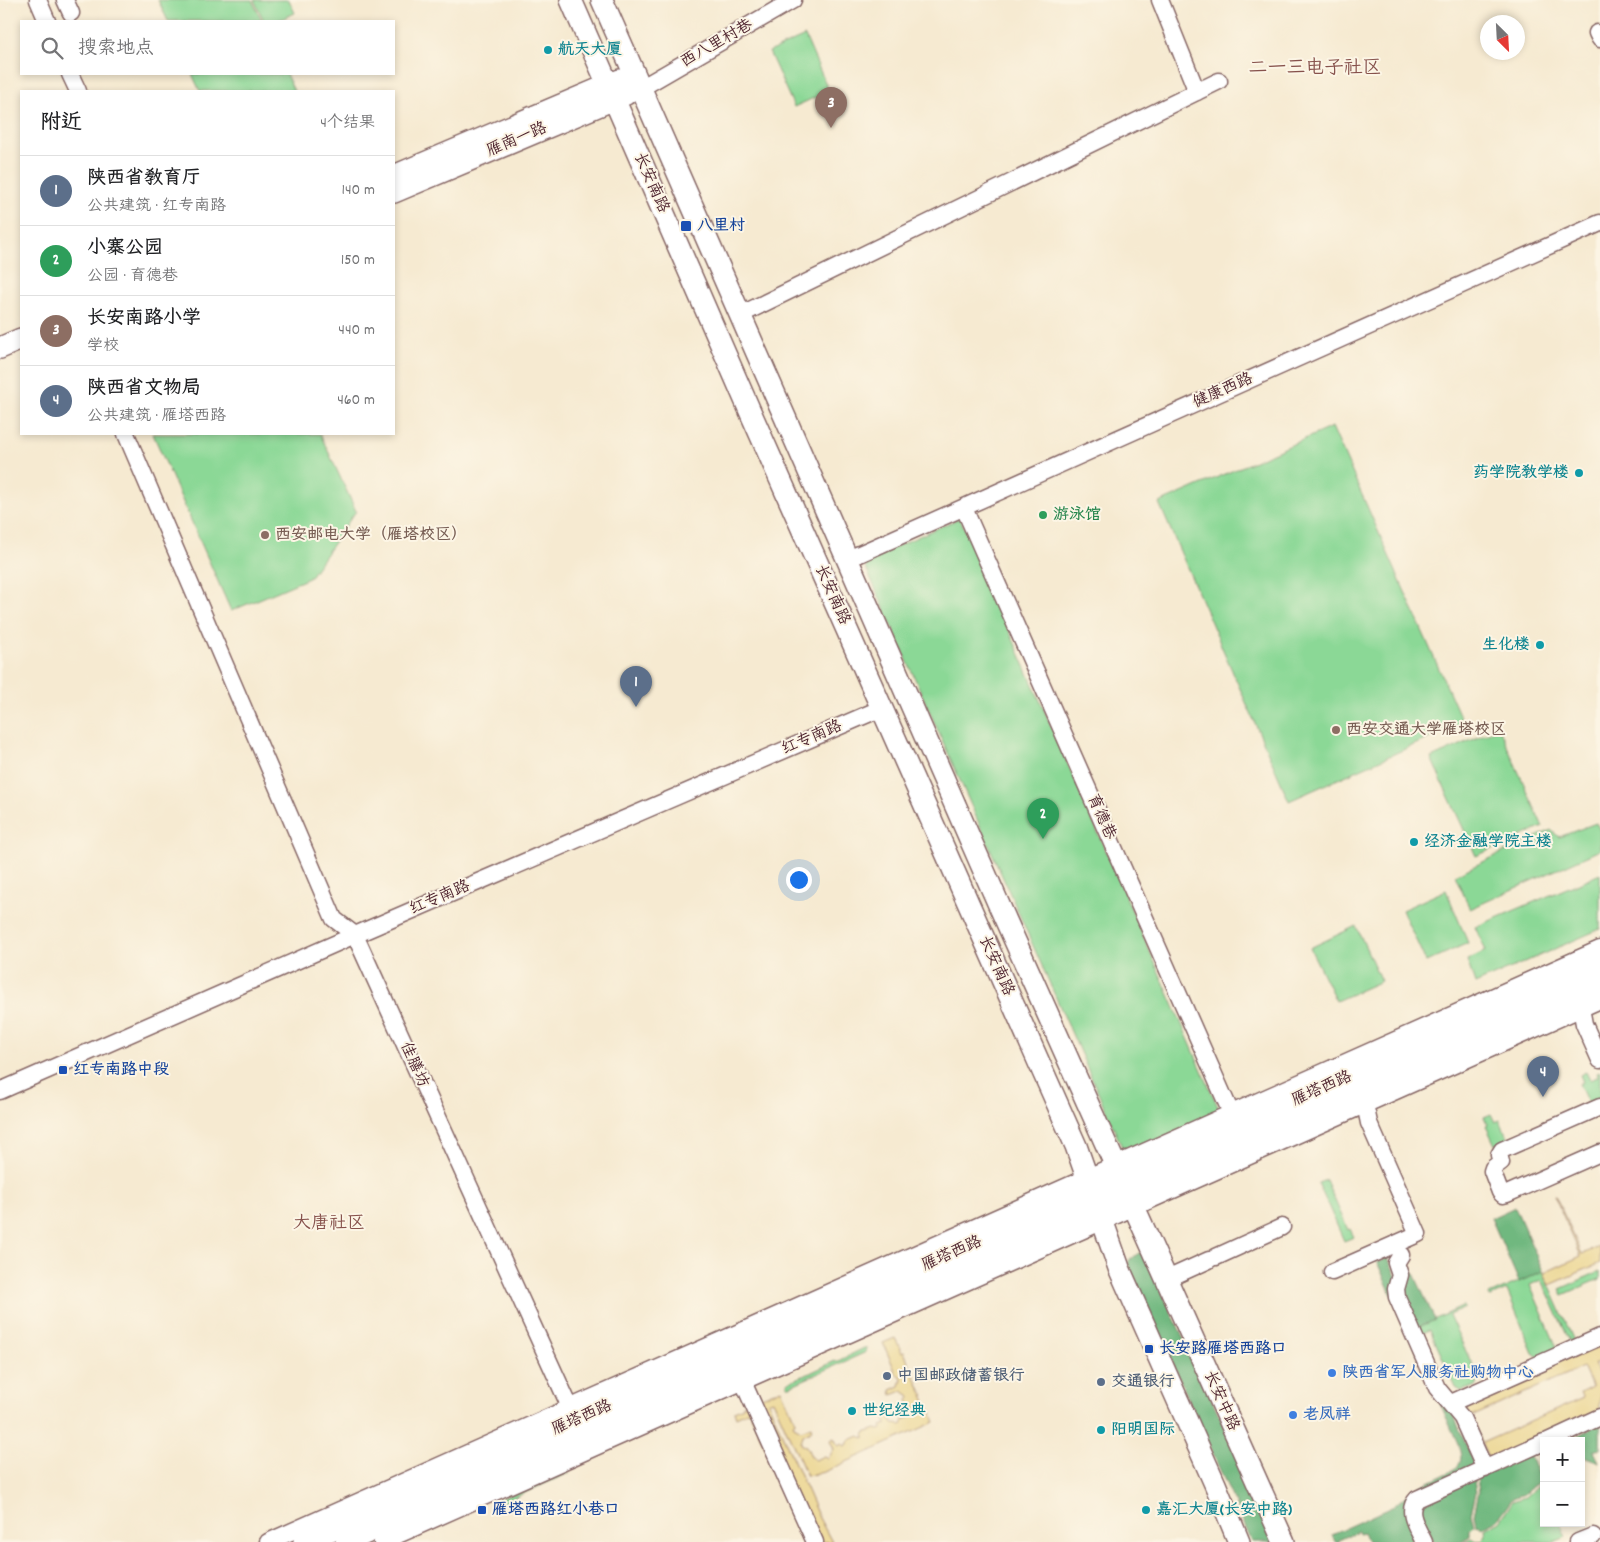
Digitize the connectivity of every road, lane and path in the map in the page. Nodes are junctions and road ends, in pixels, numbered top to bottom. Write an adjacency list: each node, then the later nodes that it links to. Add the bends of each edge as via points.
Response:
1 (38, 0): 6 (street)
2 (571, 0): 11 (main road, 长安南路)
3 (602, 0): 8 (main road, 长安南路)
4 (793, 0): 8 (street, 西八里村巷)
5 (1160, 0): 12 (street)
6 (47, 20)
7 (70, 75): 10 (street)
8 (638, 81): 11 (main road, 雁南一路); 16 (main road, 长安南路)
9 (1219, 81): 12 (street)
10 (78, 90)
11 (611, 92): 13 (main road, 雁南一路); 14 (main road, 雁南一路); 24 (main road, 长安南路)
12 (1197, 92): 16 (street)
13 (395, 176)
14 (395, 192)
15 (1600, 223): 22 (street, 健康西路)
16 (740, 315): 23 (main road, 长安南路)
17 (20, 339): 18 (main road)
18 (0, 348)
19 (20, 352): 20 (main road)
20 (0, 361)
21 (126, 435): 25 (street, via 334,920)
22 (964, 508): 23 (street, 健康西路); 35 (street, 育德巷)
23 (846, 560): 37 (main road, 长安南路)
24 (882, 708): 25 (street, 红专南路); 38 (main road, 长安南路, via 1072,1137)
25 (355, 935): 32 (street, 红专南路); 47 (street, 佳膳坊)
26 (1600, 949): 35 (street)
27 (1600, 965): 35 (main road, 雁塔西路)
28 (1600, 984): 37 (main road, 雁塔西路)
29 (1600, 1000): 30 (street)
30 (1581, 1008): 31 (street, via 1584,1024); 33 (street)
31 (1600, 1060)
32 (0, 1091)
33 (1365, 1104): 37 (street); 41 (street, via 1369,1123 1418,1234)
34 (1600, 1107): 36 (street, via 1502,1150 1499,1155 1501,1162 1492,1169 1492,1174 1500,1192 1507,1194)
35 (1234, 1120): 37 (main road, 雁塔西路)
36 (1600, 1153)
37 (1125, 1186): 38 (main road, 雁塔西路); 38 (street); 42 (main road, 长安中路)
38 (1095, 1199): 44 (main road, 雁塔西路); 47 (main road, 雁塔西路); 56 (main road, via 1120,1268)
39 (1282, 1227): 42 (street)
40 (1401, 1254): 50 (street, via 1396,1262 1400,1275 1397,1296 1437,1388 1462,1418)
41 (1332, 1272)
42 (1167, 1278): 57 (main road, 长安中路)
43 (1600, 1337): 45 (street)
44 (740, 1375): 47 (main road, 雁塔西路); 51 (street); 55 (street)
45 (1451, 1403)
46 (1600, 1417): 48 (street)
47 (576, 1422): 51 (main road, 雁塔西路); 52 (street)
48 (1557, 1437)
49 (1540, 1444): 50 (street)
50 (1485, 1469): 58 (street, via 1415,1501 1412,1514)
51 (382, 1532): 53 (main road, 雁塔西路); 54 (main road, 雁塔西路)
52 (268, 1542)
53 (304, 1542)
54 (346, 1542)
55 (815, 1542)
56 (1239, 1542)
57 (1284, 1542)
58 (1424, 1542)

